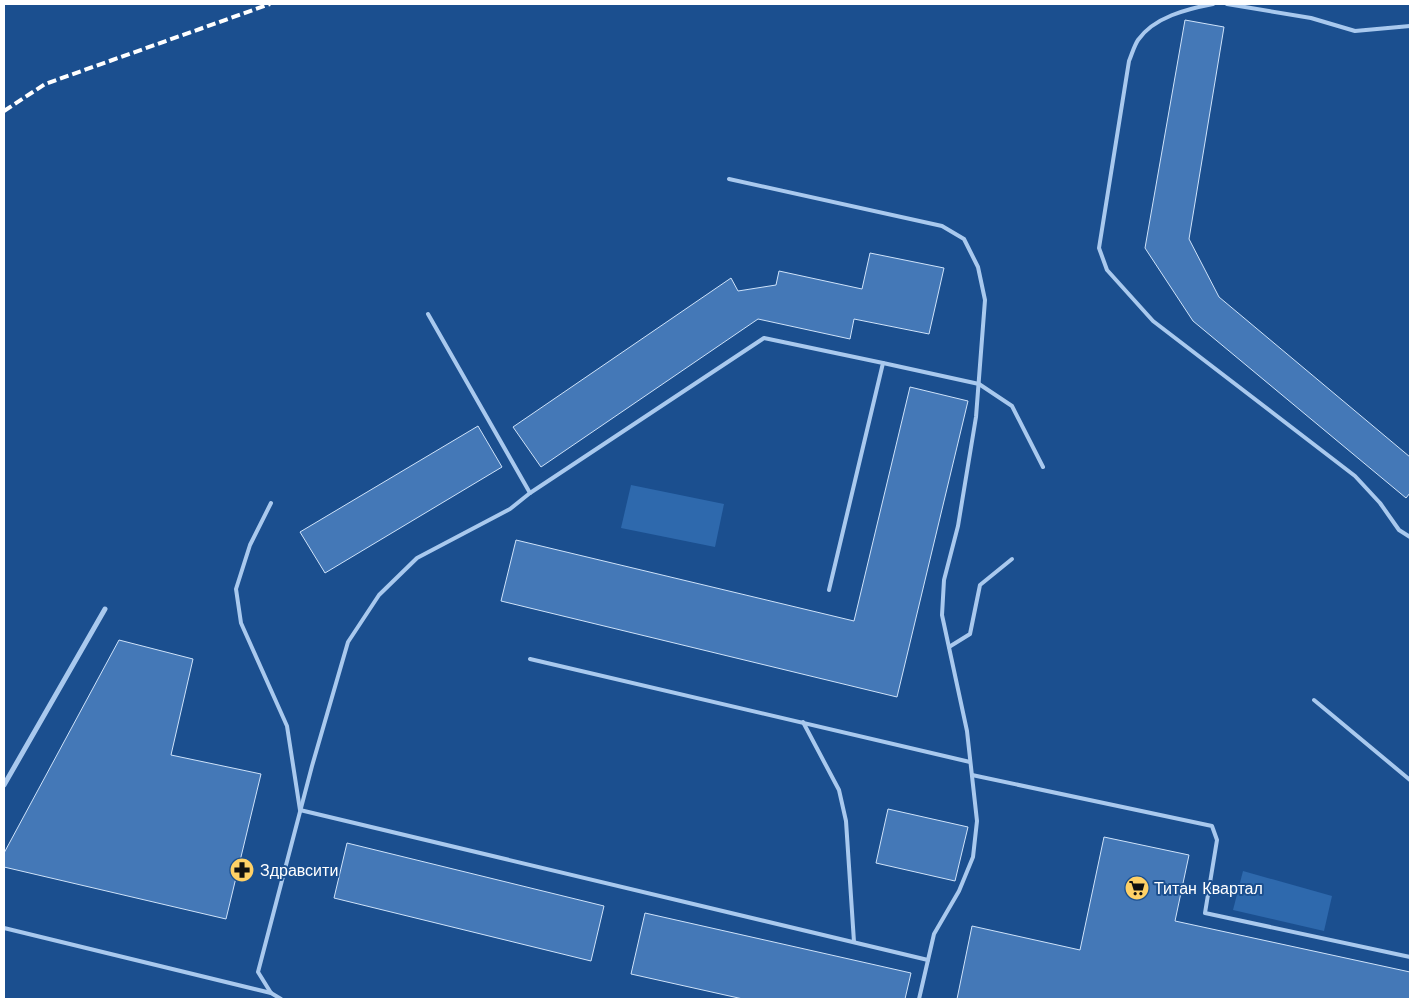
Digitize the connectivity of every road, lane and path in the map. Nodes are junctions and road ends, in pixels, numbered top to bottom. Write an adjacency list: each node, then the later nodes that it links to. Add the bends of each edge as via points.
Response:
1 (1213, 4): 11 (lane, via 1187,9 1150,26 1137,40 1129,61 1099,248 1108,270 1153,321 1355,476 1399,530)
2 (1226, 4): 3 (lane, via 1310,18 1355,31)
3 (1410, 26)
4 (729, 179): 7 (lane, via 942,226 964,239 978,267 985,300)
5 (428, 314): 9 (lane)
6 (883, 364): 7 (lane); 9 (lane, via 764,338); 13 (lane)
7 (979, 384): 8 (lane, via 1012,406); 15 (lane, via 958,526 944,580 942,615)
8 (1043, 467)
9 (530, 493): 23 (lane, via 510,509 417,558 379,595 348,642)
10 (271, 504): 23 (lane, via 250,544 236,588 241,624 286,726)
11 (1410, 537)
12 (1012, 559): 15 (lane, via 980,585 970,634)
13 (829, 590)
14 (105, 608): 22 (street)
15 (949, 647): 19 (lane, via 967,731)
16 (530, 659): 18 (lane)
17 (1314, 700): 21 (lane)
18 (803, 722): 19 (lane); 25 (lane, via 839,790 846,822)
19 (970, 762): 20 (lane)
20 (972, 775): 26 (lane, via 1212,826 1217,840 1205,913); 27 (lane, via 977,821 973,857 959,891 934,934)
21 (1410, 780)
22 (4, 785)
23 (300, 810): 25 (lane); 28 (lane, via 258,972)
24 (4, 928): 28 (lane)
25 (854, 942): 27 (lane)
26 (1410, 957)
27 (928, 960): 30 (lane)
28 (270, 993): 29 (lane)
29 (281, 999)
30 (919, 999)

